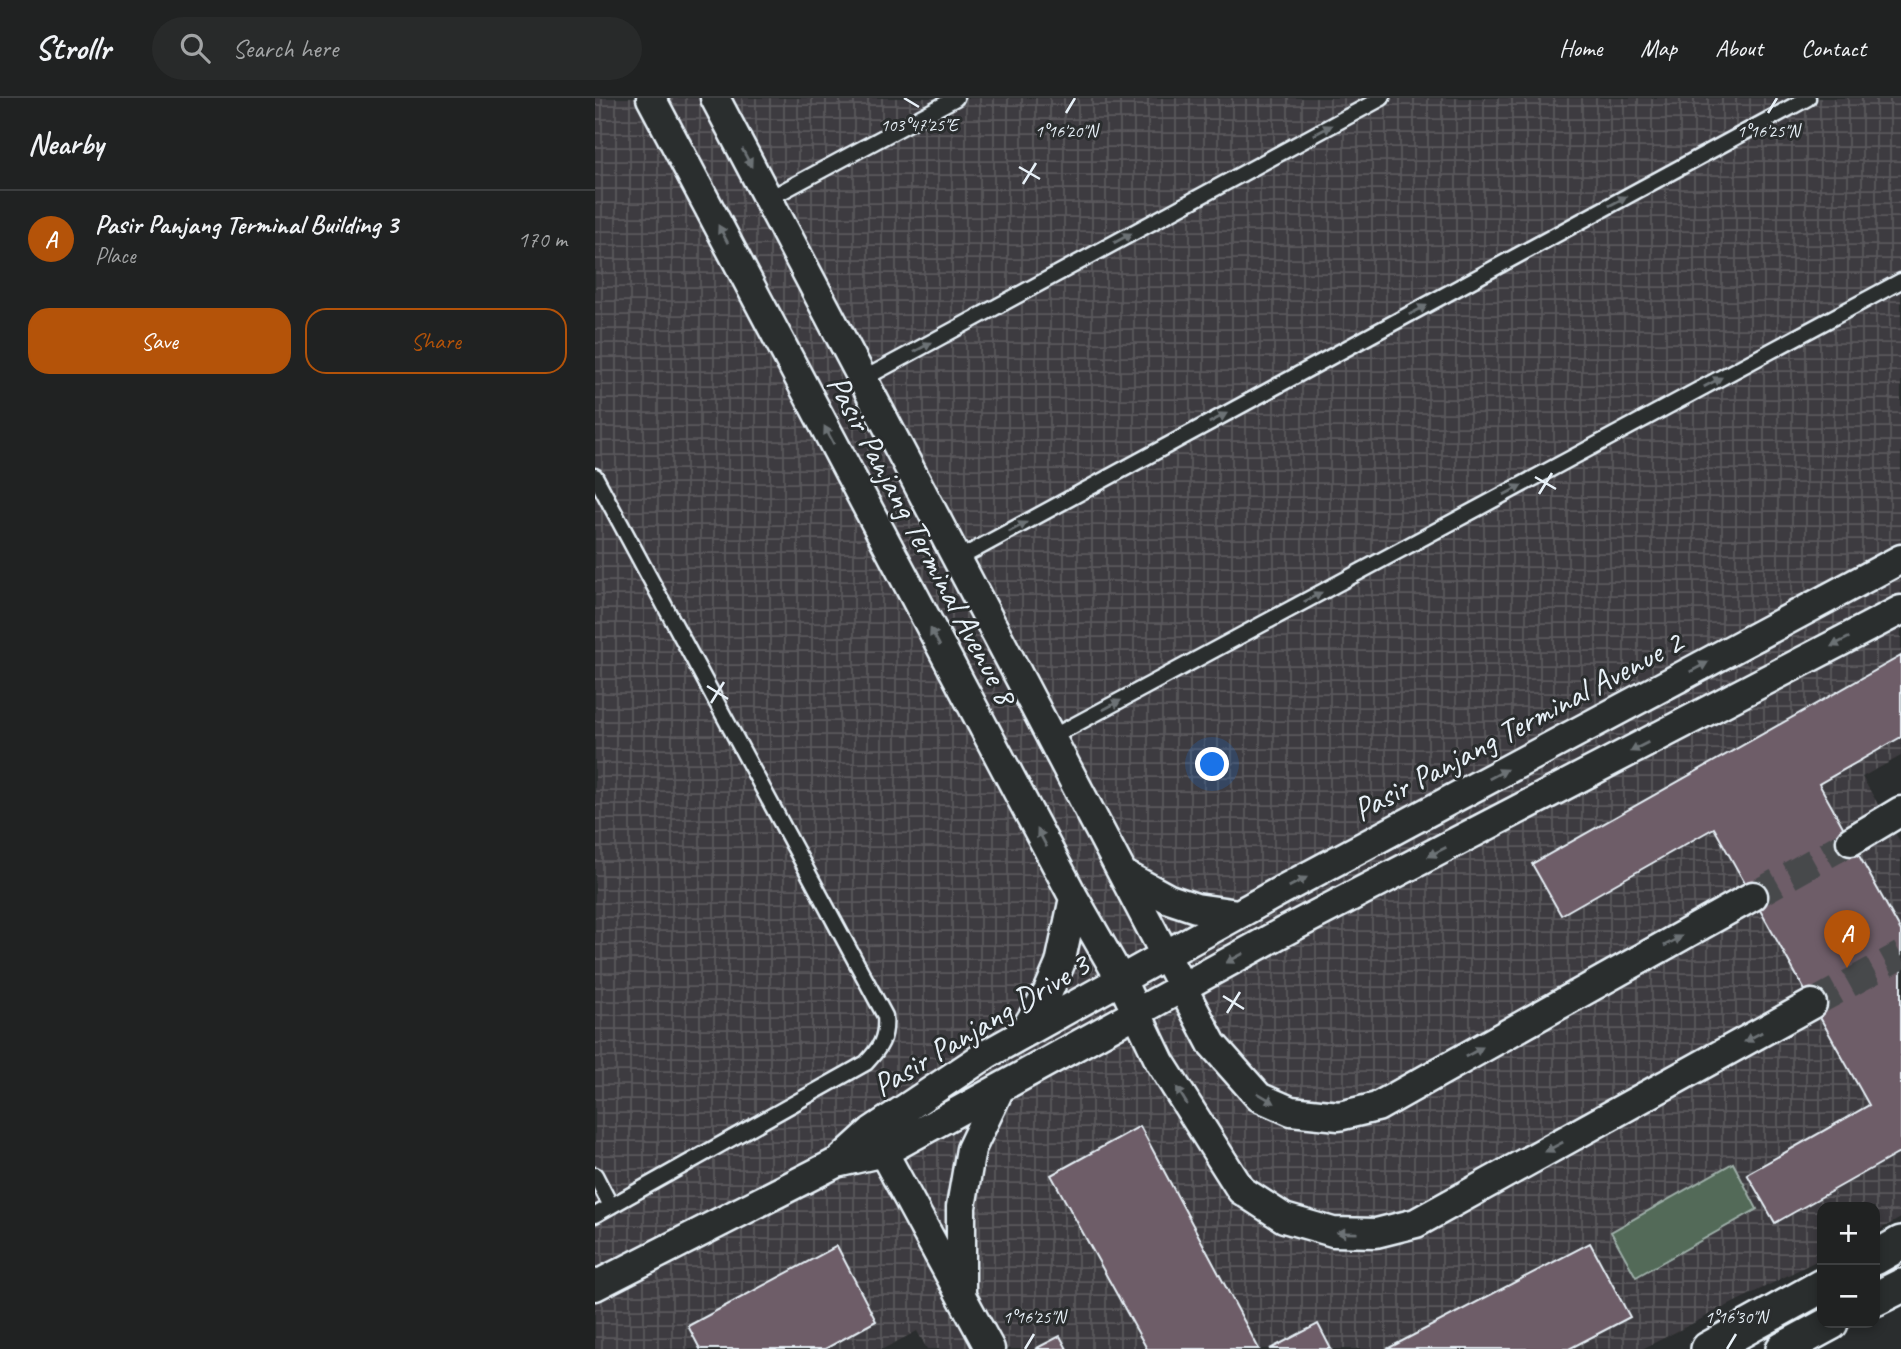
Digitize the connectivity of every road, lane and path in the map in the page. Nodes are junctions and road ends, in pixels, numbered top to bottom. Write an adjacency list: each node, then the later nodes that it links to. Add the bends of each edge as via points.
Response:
1 (632, 98): 6 (street)
2 (715, 98): 7 (street, Pasir Panjang Terminal Avenue 8, one-way to 7)
3 (956, 98): 7 (lane)
4 (1383, 98): 9 (lane, one-way to 4)
5 (1808, 98): 11 (lane, one-way to 5)
6 (655, 106): 19 (street, Pasir Panjang Terminal Avenue 8, one-way to 6)
7 (768, 199): 9 (street, Pasir Panjang Terminal Avenue 8)
8 (1901, 281): 14 (lane, one-way to 8)
9 (863, 379): 11 (street, Pasir Panjang Terminal Avenue 8)
10 (595, 476): 30 (lane, via 885,1016 886,1031 881,1047 866,1063)
11 (958, 559): 14 (street, Pasir Panjang Terminal Avenue 8)
12 (1901, 559): 20 (street, Pasir Panjang Terminal Avenue 2, one-way to 12)
13 (1901, 610): 23 (street, one-way to 23)
14 (1052, 737): 17 (street, Pasir Panjang Terminal Avenue 8)
15 (1901, 811): 16 (street)
16 (1851, 841)
17 (1125, 875): 20 (street, via 1169,899); 21 (street, Pasir Panjang Terminal Avenue 8)
18 (1753, 896): 23 (street, Pasir Panjang Terminal Avenue 8, one-way to 18, via 1212,1044 1259,1097 1291,1111 1339,1116 1377,1107)
19 (1074, 898): 22 (street, Pasir Panjang Terminal Avenue 8); 26 (street, via 1060,964)
20 (1238, 914): 21 (street, Pasir Panjang Terminal Avenue 2)
21 (1166, 954): 22 (street, Pasir Panjang Drive 3); 23 (street, Pasir Panjang Terminal Avenue 8)
22 (1121, 980): 25 (street, Pasir Panjang Terminal Avenue 8); 26 (street, Pasir Panjang Drive 3)
23 (1183, 986): 25 (street, Pasir Panjang Drive 3)
24 (1812, 1004): 25 (street, Pasir Panjang Terminal Avenue 8, one-way to 25, via 1416,1223 1376,1233 1333,1232 1284,1218 1241,1190 1160,1062)
25 (1137, 1011): 27 (street, Pasir Panjang Drive 3)
26 (1022, 1035): 28 (street, Pasir Panjang Drive 3, via 987,1054)
27 (1000, 1088): 28 (street, Pasir Panjang Drive 3); 37 (street, via 971,1149 961,1208)
28 (878, 1142): 34 (street, Pasir Panjang Drive 3); 37 (street)
29 (595, 1175): 30 (lane)
30 (611, 1206): 31 (lane)
31 (595, 1215)
32 (1901, 1243): 33 (street)
33 (1880, 1255)
34 (595, 1286)
35 (1901, 1286): 38 (street)
36 (1817, 1289): 41 (street)
37 (961, 1294): 40 (street)
38 (1880, 1297)
39 (1822, 1328): 42 (street)
40 (990, 1349)
41 (1708, 1349)
42 (1783, 1349)

